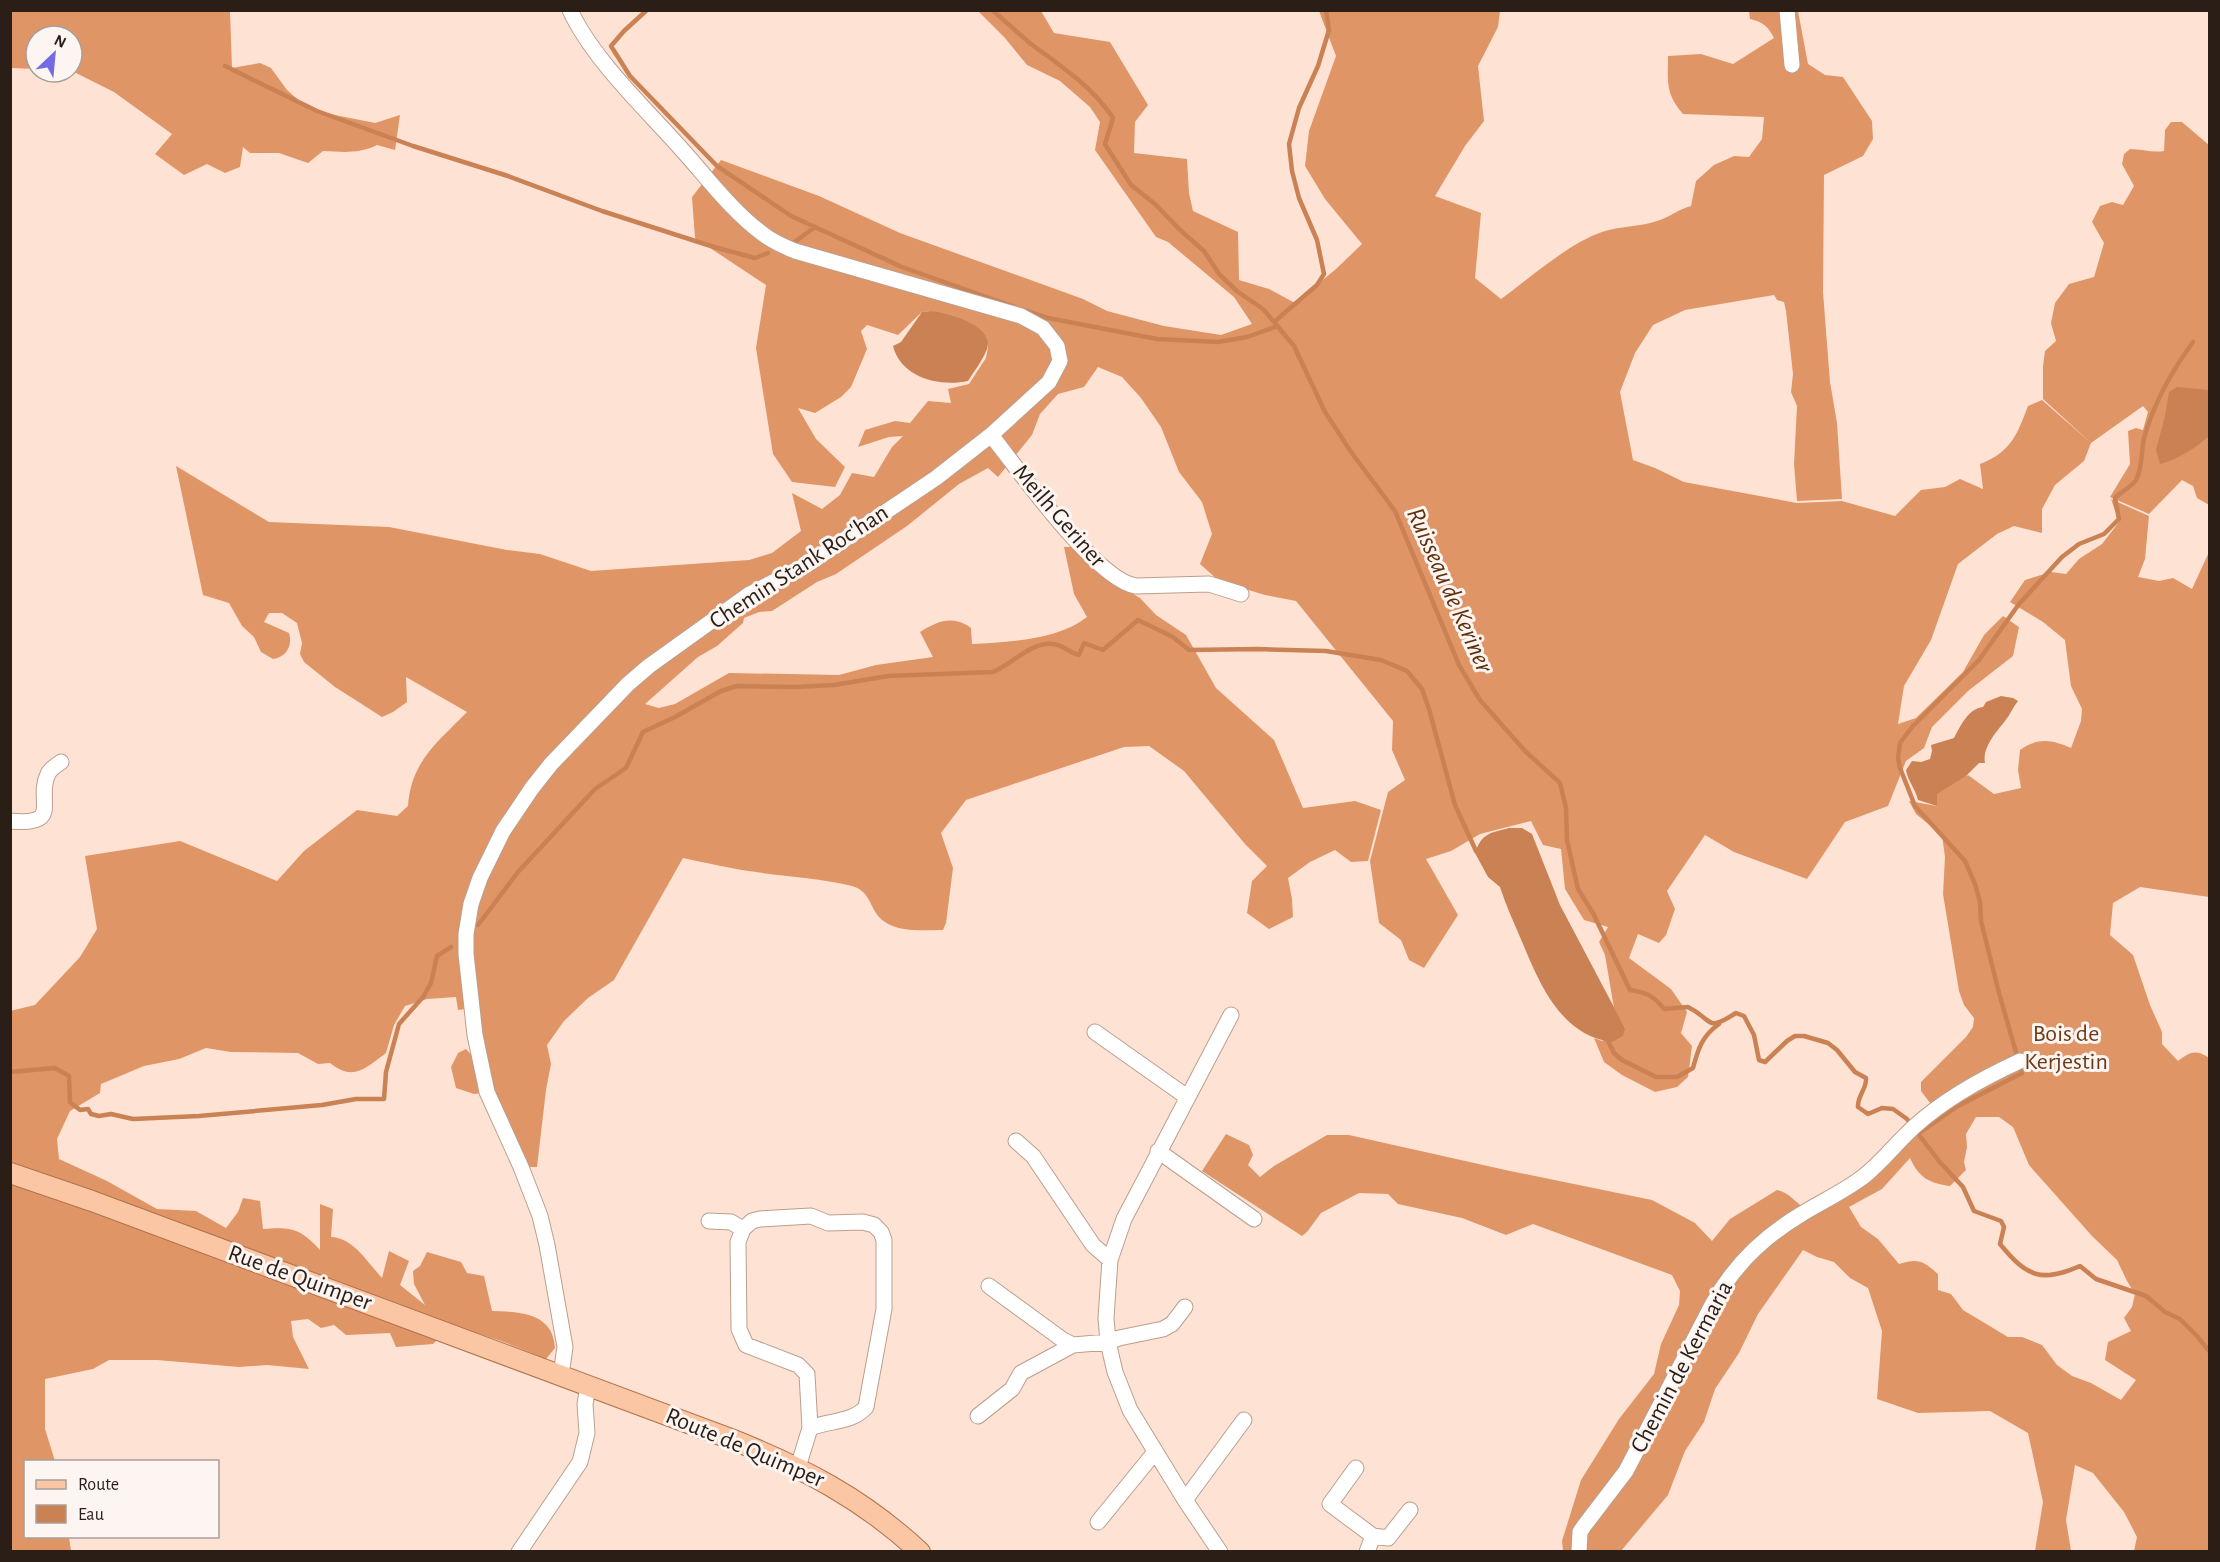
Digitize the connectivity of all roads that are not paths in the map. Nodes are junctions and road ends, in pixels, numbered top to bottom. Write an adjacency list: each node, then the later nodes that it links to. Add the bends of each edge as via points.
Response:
1 (570, 10): 4 (street, Chemin Stank Roc'han, via 598,55 762,234 795,251 1004,310 1043,328 1057,346 1060,361 1054,377)
2 (1787, 10): 3 (street)
3 (1792, 65)
4 (991, 435): 5 (street, Meilh Geriner, via 1057,518 1113,577 1136,586 1209,584); 23 (street, Chemin Stank Roc'han, via 936,478 808,564 748,596 642,672 551,764 516,810 489,857 471,904 466,934 475,1035 487,1092 540,1216 563,1329)
5 (1241, 594)
6 (62, 762): 7 (street, via 46,776 44,812 40,817 28,823)
7 (10, 821)
8 (1231, 1015): 11 (street)
9 (1095, 1032): 11 (street)
10 (2018, 1062): 39 (street, Chemin de Kermaria, via 1964,1091 1913,1128 1866,1175 1778,1229 1733,1270 1626,1471 1580,1532)
11 (1186, 1097): 13 (street)
12 (1016, 1141): 18 (street, via 1033,1156 1093,1245)
13 (1158, 1151): 15 (street); 18 (street, via 1124,1219)
14 (10, 1173): 23 (main road, Rue de Quimper)
15 (1254, 1219)
16 (709, 1221): 17 (street, via 731,1222)
17 (743, 1229): 27 (street, via 738,1242 741,1335 746,1345 798,1365 807,1374); 27 (street, via 760,1219 811,1216 828,1223 874,1225 884,1240 884,1309 866,1407 851,1418)
18 (1110, 1260): 21 (street)
19 (989, 1286): 22 (street)
20 (1185, 1307): 21 (street, via 1163,1329)
21 (1108, 1342): 22 (street); 28 (street, via 1120,1388)
22 (1073, 1344): 25 (street, via 1021,1373 1012,1389)
23 (561, 1375): 24 (main road, Rue de Quimper)
24 (588, 1386): 29 (main road, Route de Quimper); 35 (street, via 587,1433 580,1462)
25 (978, 1416)
26 (1244, 1420): 31 (street)
27 (810, 1428): 29 (street)
28 (1155, 1452): 31 (street); 33 (street)
29 (798, 1467): 36 (main road, Route de Quimper, via 865,1506)
30 (1356, 1468): 34 (street, via 1330,1504)
31 (1185, 1500): 37 (street)
32 (1410, 1510): 34 (street, via 1388,1538)
33 (1098, 1522)
34 (1373, 1536): 38 (street)
35 (519, 1551)
36 (920, 1551)
37 (1220, 1551)
38 (1367, 1551)
39 (1579, 1551)

